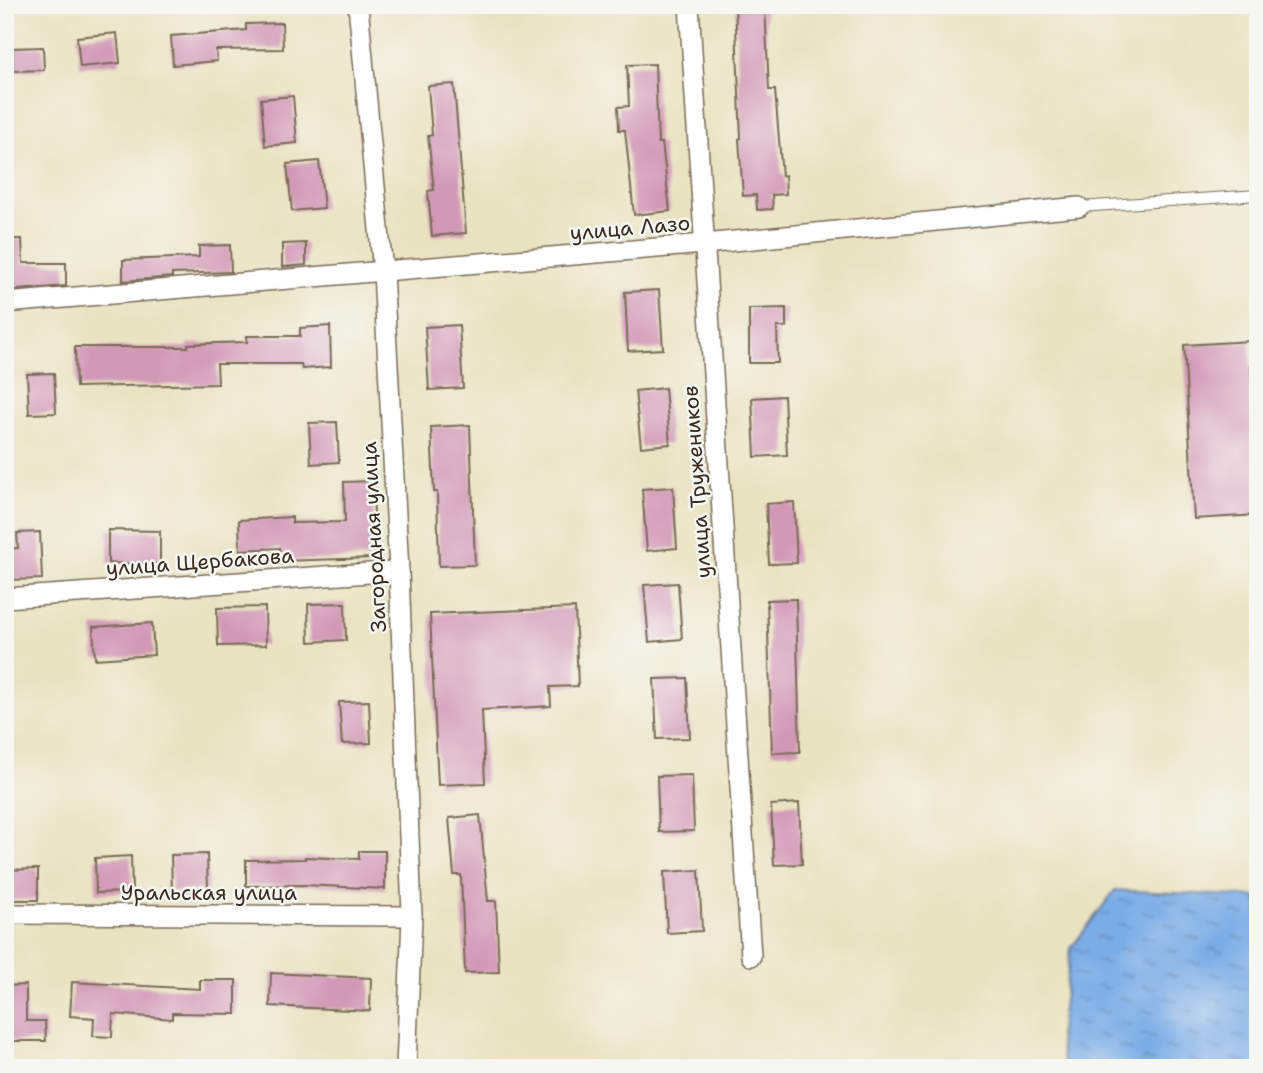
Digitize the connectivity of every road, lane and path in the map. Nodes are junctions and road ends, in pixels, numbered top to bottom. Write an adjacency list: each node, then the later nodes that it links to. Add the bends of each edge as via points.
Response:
1 (358, 5): 6 (street, Загородная улица)
2 (689, 5): 5 (street, улица Тружеников)
3 (1258, 195): 4 (lane, улица Лазо)
4 (1079, 207): 5 (street, улица Лазо)
5 (704, 244): 6 (street, улица Лазо); 12 (street, улица Тружеников)
6 (383, 272): 7 (street, улица Лазо); 8 (street, Загородная улица)
7 (5, 303)
8 (399, 571): 9 (street, улица Щербакова); 11 (street, Загородная улица)
9 (5, 598)
10 (5, 914): 11 (street, Уральская улица)
11 (412, 916): 13 (street, Загородная улица)
12 (751, 956)
13 (406, 1068)

